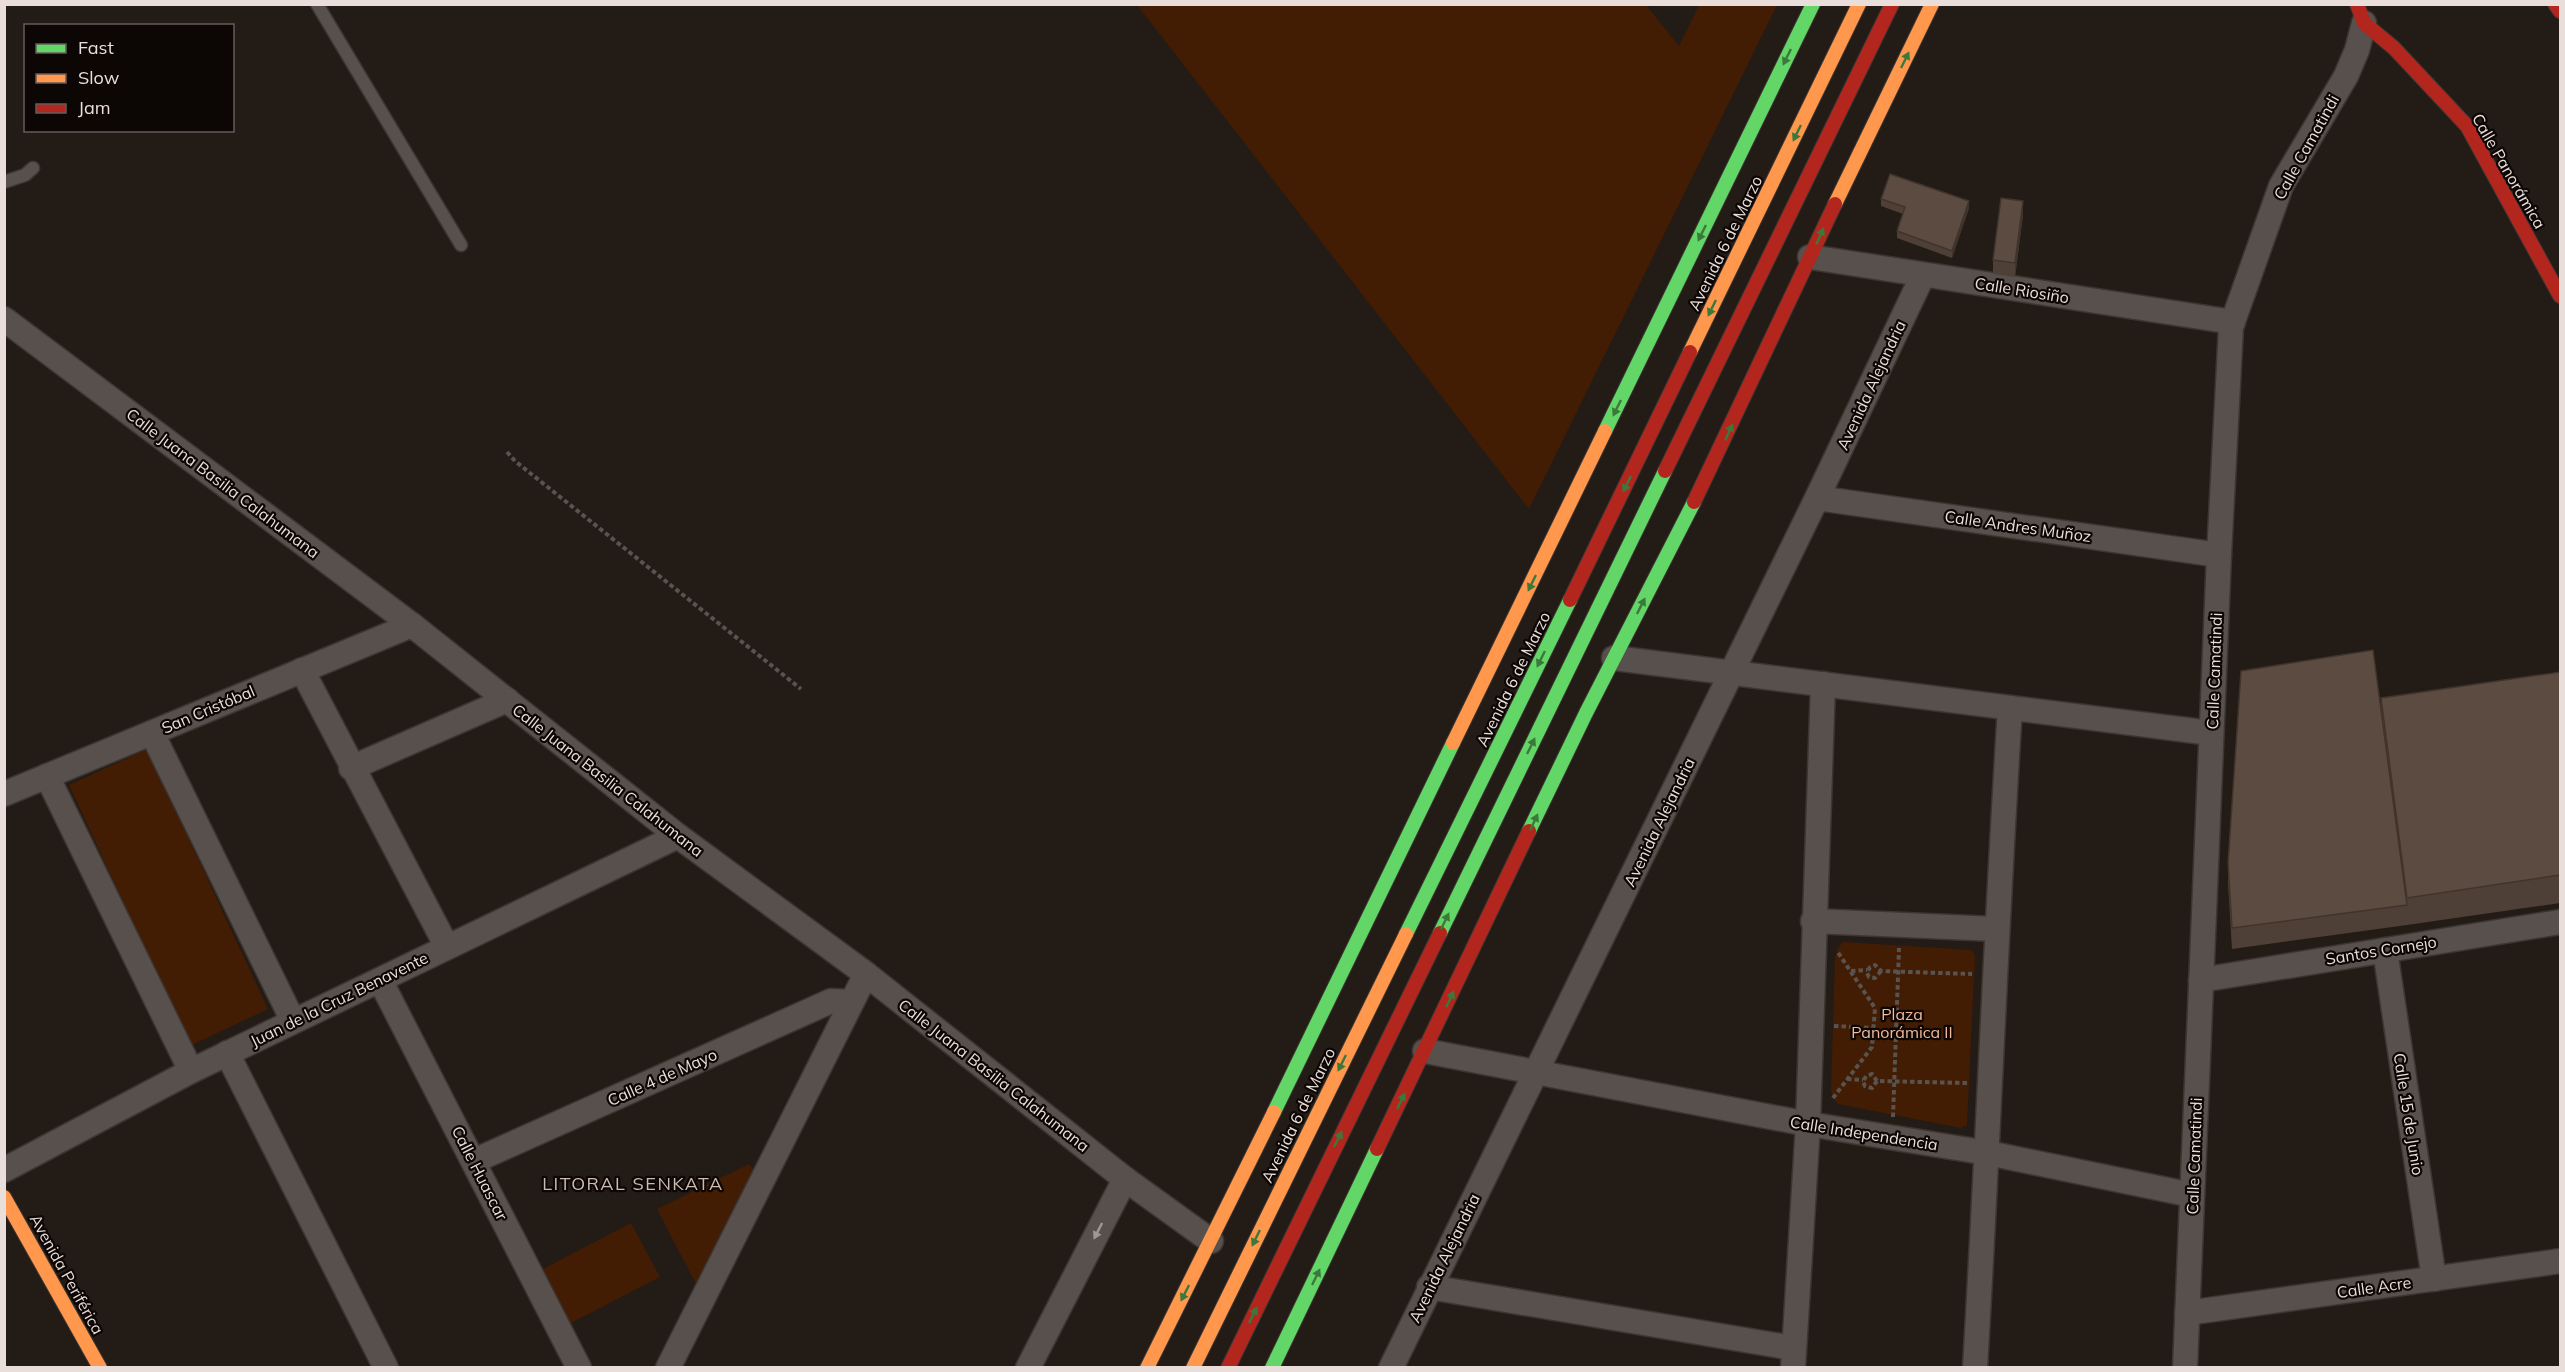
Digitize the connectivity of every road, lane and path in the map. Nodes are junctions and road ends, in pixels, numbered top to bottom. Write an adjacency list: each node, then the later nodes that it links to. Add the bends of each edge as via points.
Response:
1 (317, 4): 11 (lane)
2 (1813, 4): 73 (main road, Avenida 6 de Marzo, one-way to 73)
3 (1859, 4): 85 (main road, Avenida 6 de Marzo, one-way to 85)
4 (1892, 4): 86 (main road, one-way to 4)
5 (1932, 4): 12 (main road, one-way to 5)
6 (2555, 4): 7 (main road)
7 (2560, 11)
8 (2360, 14): 14 (main road, Calle Panorámica, via 2467,126); 16 (street, Calle Camatindi, via 2357,50 2346,76 2281,186)
9 (33, 168): 10 (lane)
10 (4, 182)
11 (461, 245)
12 (1810, 257): 13 (street, Calle Riosiño); 21 (main road, one-way to 12, via 1716,459)
13 (1923, 275): 16 (street, Calle Riosiño); 18 (street, Avenida Alejandria)
14 (2560, 296)
15 (4, 319): 20 (street, Calle Juana Basilia Calahumana)
16 (2233, 322): 19 (street, Calle Camatindi)
17 (507, 452): 25 (path)
18 (1817, 498): 19 (street, Calle Andres Muñoz); 23 (street, Avenida Alejandria)
19 (2219, 555): 29 (street, Calle Camatindi)
20 (412, 625): 22 (street, San Cristóbal); 26 (street, Calle Juana Basilia Calahumana)
21 (1614, 658): 23 (street); 53 (main road, one-way to 21)
22 (302, 670): 28 (street, San Cristóbal); 30 (street)
23 (1732, 672): 24 (street); 56 (street, Avenida Alejandria)
24 (1822, 684): 27 (street); 34 (street)
25 (801, 689)
26 (507, 700): 30 (street); 33 (street, Calle Juana Basilia Calahumana)
27 (2010, 708): 29 (street); 36 (street)
28 (152, 733): 31 (street, San Cristóbal); 50 (street)
29 (2211, 733): 48 (street, Calle Camatindi)
30 (351, 768): 38 (street)
31 (47, 776): 32 (street, San Cristóbal); 55 (street)
32 (4, 794)
33 (678, 836): 38 (street, Juan de la Cruz Benavente); 45 (street, Calle Juana Basilia Calahumana)
34 (1813, 921): 36 (street); 66 (street)
35 (2560, 922): 39 (street, Santos Cornejo)
36 (1996, 929): 67 (street)
37 (1899, 941): 44 (path)
38 (447, 947): 47 (street, Juan de la Cruz Benavente)
39 (2385, 950): 48 (street, Santos Cornejo); 75 (street, Calle 15 de Junio)
40 (1830, 951): 42 (path, via 1833,945)
41 (1867, 970): 42 (path); 43 (path, via 1875,965); 43 (path, via 1873,979)
42 (1851, 971): 52 (path, via 1875,1008)
43 (1881, 971): 44 (path)
44 (1899, 971): 46 (path); 60 (path)
45 (866, 974): 49 (street); 70 (street, Calle Juana Basilia Calahumana)
46 (1978, 974)
47 (380, 980): 50 (street, Juan de la Cruz Benavente); 68 (street, Calle Huascar)
48 (2201, 980): 71 (street, Calle Camatindi)
49 (851, 1002): 68 (street, Calle 4 de Mayo, via 831,1001); 82 (street)
50 (293, 1022): 54 (street, Juan de la Cruz Benavente)
51 (1827, 1025): 52 (path)
52 (1874, 1028): 57 (path, via 1872,1047)
53 (1425, 1051): 56 (street, Calle Independencia); 87 (main road, one-way to 53)
54 (227, 1053): 55 (street, Juan de la Cruz Benavente); 80 (street)
55 (191, 1071): 69 (street, Juan de la Cruz Benavente)
56 (1535, 1073): 66 (street, Calle Independencia); 76 (street, Avenida Alejandria)
57 (1847, 1079): 58 (path); 62 (path, via 1829,1103)
58 (1863, 1080): 59 (path, via 1872,1074); 59 (path, via 1870,1088)
59 (1877, 1081): 60 (path)
60 (1894, 1083): 61 (path); 64 (path)
61 (1974, 1083)
62 (1825, 1093)
63 (1881, 1117): 64 (path)
64 (1893, 1119): 65 (path)
65 (1904, 1121)
66 (1808, 1124): 67 (street, Calle Independencia); 78 (street)
67 (1988, 1153): 71 (street, Calle Independencia); 89 (street)
68 (474, 1161): 81 (street, Calle Huascar)
69 (4, 1170)
70 (1125, 1179): 73 (street, Calle Juana Basilia Calahumana); 83 (street, one-way to 83)
71 (2192, 1195): 77 (street, Calle Camatindi)
72 (4, 1197): 79 (main road, Avenida Periférica)
73 (1211, 1241): 84 (main road, Avenida 6 de Marzo, one-way to 84)
74 (2560, 1261): 75 (street, Calle Acre)
75 (2434, 1279): 77 (street, Calle Acre)
76 (1429, 1287): 78 (street); 88 (street, Avenida Alejandria)
77 (2187, 1313): 90 (street, Calle Camatindi)
78 (1793, 1358)
79 (100, 1368)
80 (386, 1368)
81 (579, 1368)
82 (668, 1368)
83 (1028, 1368)
84 (1147, 1368)
85 (1193, 1368)
86 (1228, 1368)
87 (1272, 1368)
88 (1391, 1368)
89 (1975, 1368)
90 (2185, 1368)

